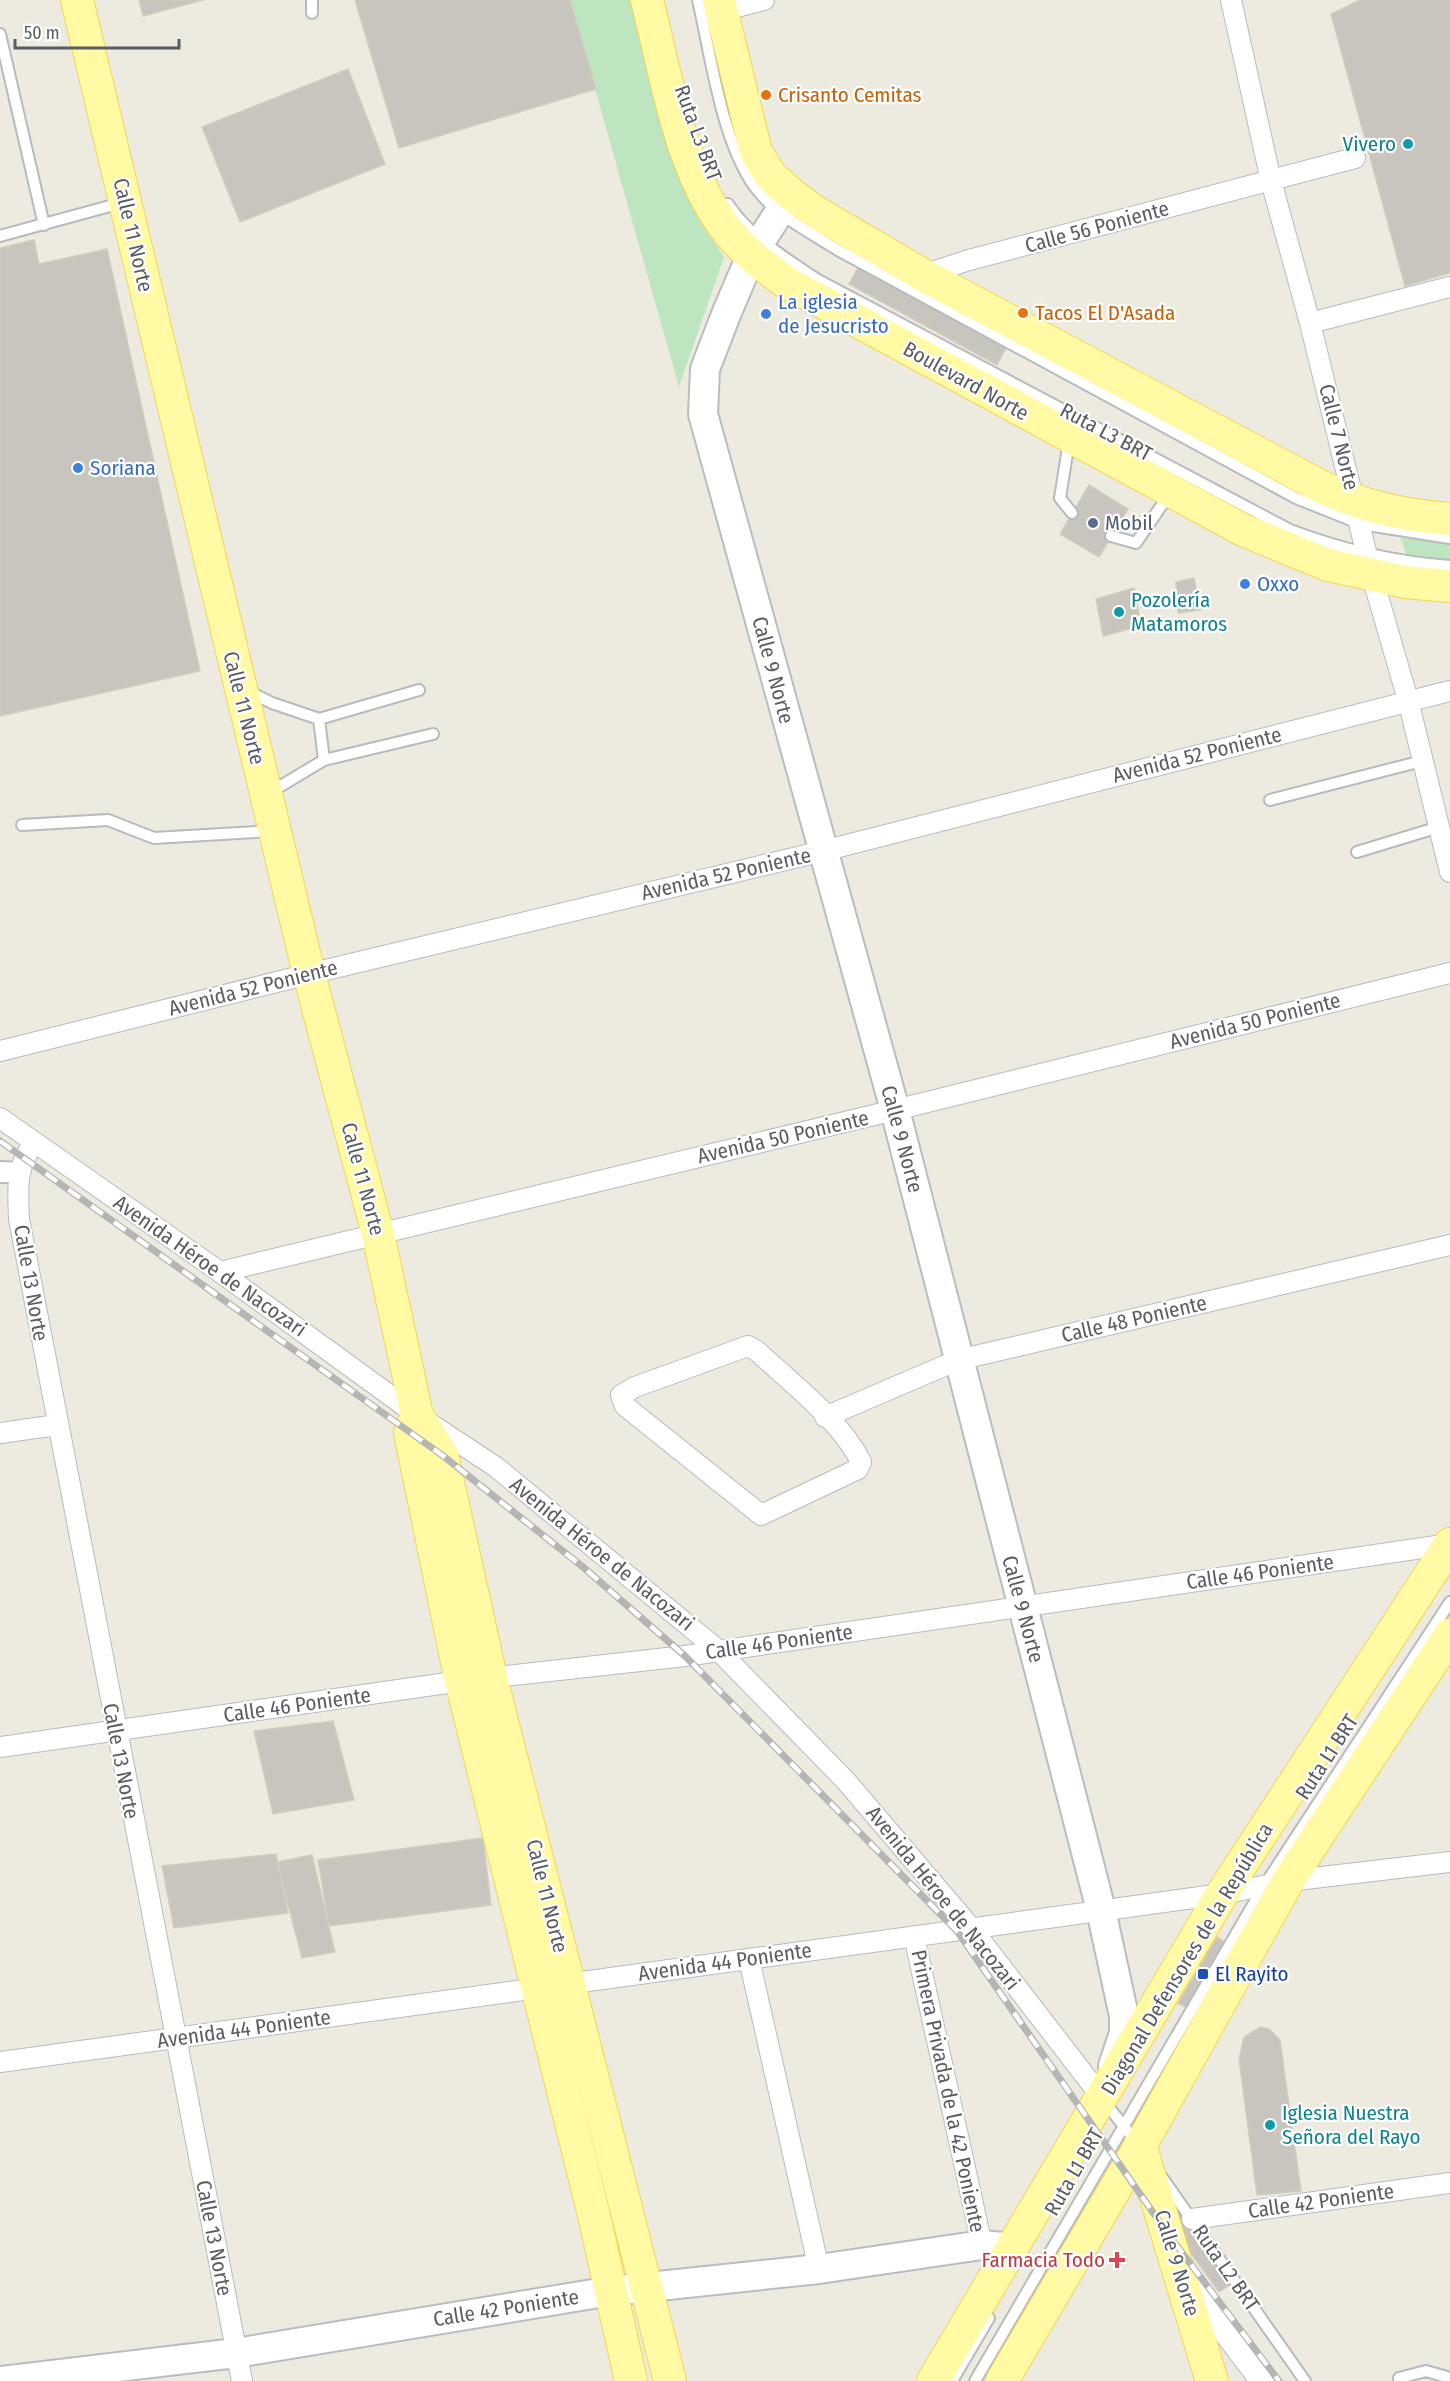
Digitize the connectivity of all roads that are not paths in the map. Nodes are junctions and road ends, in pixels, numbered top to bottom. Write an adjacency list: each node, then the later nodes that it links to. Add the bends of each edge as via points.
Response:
1 (76, 0): 14 (main road, Calle 11 Norte)
2 (312, 0): 7 (lane)
3 (648, 0): 18 (main road, Boulevard Norte, via 687,153 702,188 723,225)
4 (764, 0): 6 (street)
5 (1231, 0): 12 (street, Calle 7 Norte)
6 (713, 4): 15 (main road, via 756,152)
7 (312, 13)
8 (0, 34): 16 (lane)
9 (672, 55): 10 (lane, Ruta L3 BRT)
10 (683, 98)
11 (1355, 158): 12 (street, Calle 56 Poniente)
12 (1271, 181): 19 (street, Calle 56 Poniente); 21 (street, Calle 7 Norte)
13 (724, 198): 18 (lane, Ruta L3 BRT)
14 (126, 201): 16 (lane); 32 (main road, Calle 11 Norte)
15 (785, 203): 18 (main road, Calle 9 Norte); 19 (main road, via 824,217); 25 (lane, Ruta L3 BRT, via 838,250 1296,498)
16 (44, 225): 17 (lane)
17 (0, 236)
18 (757, 248): 22 (main road, Boulevard Norte, via 787,283); 29 (lane, Ruta L3 BRT, via 1290,530); 45 (main road, Calle 9 Norte, via 705,369 703,414)
19 (923, 275): 25 (main road, via 1282,468)
20 (1450, 287): 21 (street)
21 (1310, 323): 25 (street, Calle 7 Norte)
22 (1069, 438): 23 (main road, Boulevard Norte); 24 (lane, via 1060,498)
23 (1171, 492): 27 (lane, via 1136,543); 29 (main road, Boulevard Norte, via 1299,554)
24 (1072, 513)
25 (1358, 514): 26 (main road); 28 (lane, Ruta L3 BRT); 29 (street, Calle 7 Norte)
26 (1450, 519)
27 (1111, 536)
28 (1450, 538)
29 (1370, 565): 30 (lane, Ruta L3 BRT); 31 (main road, Boulevard Norte); 35 (street, Calle 7 Norte)
30 (1450, 566)
31 (1450, 586)
32 (239, 686): 36 (lane); 40 (main road, Calle 11 Norte)
33 (419, 690): 36 (lane)
34 (1450, 691): 35 (street, Avenida 52 Poniente)
35 (1408, 700): 39 (street, Calle 7 Norte); 45 (street, Avenida 52 Poniente)
36 (319, 720): 38 (lane)
37 (433, 734): 38 (lane)
38 (324, 760): 40 (lane)
39 (1422, 761): 41 (lane); 43 (street, Calle 7 Norte)
40 (266, 795): 44 (main road, Calle 11 Norte)
41 (1269, 800)
42 (22, 825): 44 (lane, via 108,820 154,838)
43 (1439, 827): 46 (lane); 47 (street, Calle 7 Norte)
44 (274, 831): 49 (main road, Calle 11 Norte)
45 (823, 851): 49 (street, Avenida 52 Poniente); 51 (main road, Calle 9 Norte)
46 (1357, 852)
47 (1450, 872)
48 (1450, 973): 51 (street, Avenida 50 Poniente)
49 (309, 974): 50 (street, Avenida 52 Poniente); 56 (main road, Calle 11 Norte)
50 (0, 1051)
51 (895, 1110): 56 (street, Avenida 50 Poniente); 59 (main road, Calle 9 Norte)
52 (0, 1118): 53 (street, Avenida Héroe de Nacozari)
53 (34, 1143): 55 (street, Calle 13 Norte); 58 (street, Avenida Héroe de Nacozari)
54 (0, 1167): 55 (lane)
55 (13, 1174): 62 (street, Calle 13 Norte)
56 (378, 1234): 58 (street, Avenida 50 Poniente); 60 (main road, Calle 11 Norte)
57 (1450, 1245): 59 (street, Calle 48 Poniente)
58 (220, 1272): 60 (street, Avenida Héroe de Nacozari)
59 (958, 1360): 61 (street, Calle 48 Poniente); 66 (main road, Calle 9 Norte)
60 (417, 1414): 68 (street, Avenida Héroe de Nacozari, via 496,1467); 69 (main road, Calle 11 Norte, via 410,1433)
61 (825, 1417): 61 (street, via 757,1351 748,1347 621,1395 625,1406 761,1515 858,1469 861,1462 855,1452)
62 (57, 1425): 63 (street); 70 (street, Calle 13 Norte)
63 (0, 1433)
64 (1450, 1544): 66 (street, Calle 46 Poniente); 74 (main road, Diagonal Defensores de la República)
65 (1450, 1602): 73 (lane, Ruta L1 BRT)
66 (1023, 1608): 68 (street, Calle 46 Poniente); 75 (main road, Calle 9 Norte)
67 (1450, 1635): 73 (main road)
68 (718, 1650): 69 (street, Calle 46 Poniente); 76 (street, Avenida Héroe de Nacozari, via 846,1781)
69 (476, 1679): 70 (street, Calle 46 Poniente); 79 (main road, Calle 11 Norte); 80 (main road, Calle 11 Norte)
70 (115, 1731): 71 (street, Calle 46 Poniente); 81 (street, Calle 13 Norte)
71 (0, 1747)
72 (1450, 1862): 73 (street, Avenida 44 Poniente)
73 (1276, 1883): 74 (street, Avenida 44 Poniente); 84 (main road)
74 (1235, 1892): 75 (street, Avenida 44 Poniente); 83 (main road, Diagonal Defensores de la República)
75 (1101, 1910): 76 (street, Avenida 44 Poniente); 83 (main road, Calle 9 Norte, via 1124,2016)
76 (972, 1929): 77 (street, Avenida 44 Poniente); 83 (street, Avenida Héroe de Nacozari)
77 (914, 1936): 78 (street, Avenida 44 Poniente); 87 (street, Primera Privada de la 42 Poniente)
78 (749, 1959): 79 (street, Avenida 44 Poniente); 88 (street)
79 (569, 1983): 80 (street, Avenida 44 Poniente); 90 (main road, Calle 11 Norte)
80 (536, 1987): 81 (street, Avenida 44 Poniente); 91 (main road, Calle 11 Norte)
81 (177, 2040): 82 (street, Avenida 44 Poniente); 93 (street, Calle 13 Norte)
82 (0, 2062)
83 (1109, 2107): 84 (lane, Ruta L2 BRT); 87 (main road, Diagonal Defensores de la República)
84 (1132, 2135): 86 (lane, Ruta L2 BRT); 89 (main road, Calle 9 Norte); 101 (lane, Ruta L1 BRT); 102 (main road)
85 (1450, 2183): 86 (street, Calle 42 Poniente)
86 (1192, 2219): 105 (lane, Ruta L2 BRT)
87 (997, 2247): 88 (main road, Calle 42 Poniente); 99 (main road, Diagonal Defensores de la República)
88 (819, 2269): 90 (main road, Calle 42 Poniente)
89 (1179, 2270): 103 (main road, Calle 9 Norte); 104 (street)
90 (648, 2288): 91 (main road, Calle 42 Poniente); 98 (main road, Calle 11 Norte)
91 (610, 2291): 93 (main road, Calle 42 Poniente); 97 (main road, Calle 11 Norte)
92 (994, 2308): 100 (lane)
93 (236, 2353): 95 (main road, Calle 42 Poniente); 96 (street, Calle 13 Norte)
94 (1399, 2378): 106 (lane, via 1426,2372 1447,2377)
95 (0, 2380)
96 (242, 2381)
97 (630, 2381)
98 (670, 2381)
99 (933, 2381)
100 (952, 2381)
101 (975, 2381)
102 (1002, 2381)
103 (1212, 2381)
104 (1264, 2381)
105 (1305, 2381)
106 (1447, 2381)

